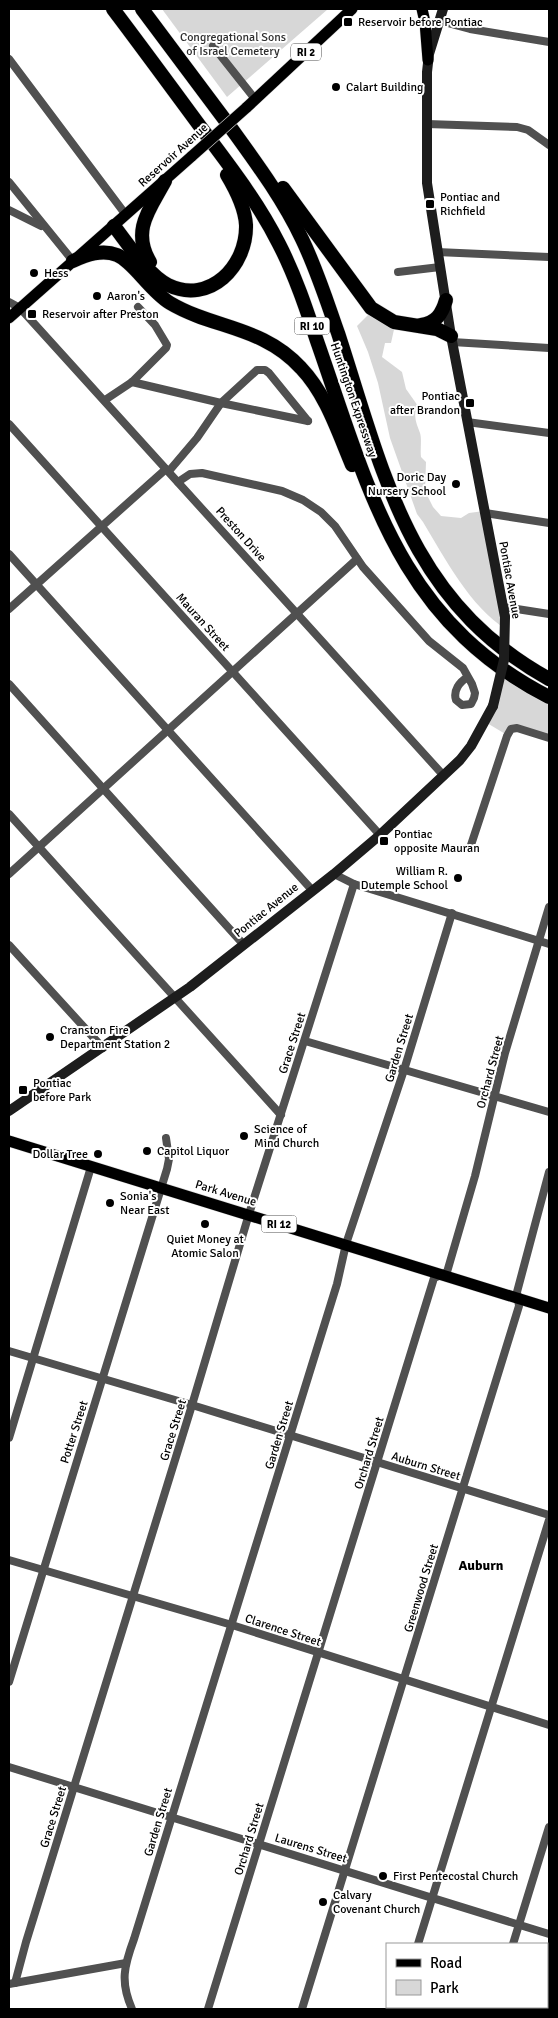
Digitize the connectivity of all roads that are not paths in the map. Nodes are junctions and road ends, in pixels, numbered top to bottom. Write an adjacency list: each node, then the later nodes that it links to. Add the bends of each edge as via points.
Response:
1 (113, 9): 14 (highway, Huntington Expressway / RI 10)
2 (142, 9): 12 (highway, Huntington Expressway / RI 10)
3 (150, 9): 12 (highway)
4 (352, 9): 13 (main road, Reservoir Avenue / RI 2)
5 (422, 9): 11 (main road)
6 (443, 9): 7 (main road, Pontiac Avenue)
7 (440, 21): 8 (street); 11 (main road, Pontiac Avenue)
8 (549, 42)
9 (213, 46): 13 (street)
10 (9, 59): 21 (street)
11 (428, 60): 15 (main road, Pontiac Avenue)
12 (189, 72): 16 (highway, Huntington Expressway / RI 10)
13 (255, 99): 18 (main road, Reservoir Avenue / RI 2, bridge)
14 (191, 114): 30 (highway, via 237,193 245,216 245,234 241,254 224,279 196,290); 51 (highway, Huntington Expressway / RI 10, via 254,201 286,258 375,503)
15 (427, 124): 17 (street, via 517,127 528,130); 24 (main road, Pontiac Avenue, via 427,183)
16 (241, 142): 36 (highway, via 271,172 371,308 388,320); 60 (highway, Huntington Expressway / RI 10, via 282,202 309,254 389,486 418,550 469,620 501,648)
17 (549, 145)
18 (165, 181): 21 (main road, Reservoir Avenue / RI 2); 30 (highway, via 144,221 141,237 153,266)
19 (9, 182): 22 (street)
20 (9, 210): 22 (street)
21 (126, 215): 23 (main road, Reservoir Avenue / RI 2)
22 (45, 228): 26 (street)
23 (112, 228): 26 (main road, Reservoir Avenue / RI 2); 27 (highway, via 112,238); 30 (highway, via 158,278)
24 (437, 252): 25 (street); 28 (main road, Pontiac Avenue)
25 (549, 257)
26 (73, 261): 27 (highway, via 104,252 118,255); 34 (main road, Reservoir Avenue / RI 2)
27 (129, 263): 51 (highway, via 167,302 262,338 301,367 322,398 369,505)
28 (440, 267): 29 (street); 31 (main road, Pontiac Avenue)
29 (398, 272)
30 (177, 288)
31 (446, 300): 36 (highway, via 435,320); 37 (main road, Pontiac Avenue)
32 (9, 302): 34 (street, Preston Drive)
33 (138, 307): 39 (street, via 167,345)
34 (20, 308): 35 (main road, Reservoir Avenue / RI 2); 40 (street, Preston Drive)
35 (9, 318)
36 (413, 326): 37 (highway, via 437,329)
37 (452, 340): 38 (street); 42 (main road, Pontiac Avenue)
38 (549, 348)
39 (132, 382): 40 (street); 41 (street)
40 (105, 400): 45 (street, Preston Drive)
41 (221, 403): 41 (street, via 308,421 264,370 257,370); 45 (street, via 198,438)
42 (467, 422): 44 (street); 47 (main road, Pontiac Avenue)
43 (9, 424): 49 (street, Mauran Street)
44 (549, 433)
45 (168, 470): 46 (street, Preston Drive); 49 (street)
46 (178, 482): 52 (street, via 190,474 202,472 293,495 326,516); 56 (street, Preston Drive)
47 (485, 513): 48 (street); 55 (main road, Pontiac Avenue)
48 (549, 523)
49 (101, 526): 53 (street); 58 (street, Mauran Street)
50 (9, 554): 53 (street)
51 (399, 554): 62 (highway, Huntington Expressway / RI 10, via 428,597 461,635 500,667)
52 (356, 559): 56 (street); 59 (street, via 432,644 457,662)
53 (36, 585): 54 (street); 63 (street)
54 (9, 609)
55 (504, 612): 57 (street); 65 (main road, Pontiac Avenue, bridge, via 504,660 493,706 471,746)
56 (297, 613): 58 (street); 65 (street, Preston Drive)
57 (549, 614)
58 (232, 672): 63 (street); 68 (street, Mauran Street)
59 (468, 677)
60 (549, 680)
61 (9, 684): 66 (street)
62 (549, 697)
63 (168, 730): 66 (street); 74 (street)
64 (549, 738): 70 (street, via 511,729)
65 (444, 776): 68 (main road, Pontiac Avenue)
66 (103, 789): 69 (street); 80 (street)
67 (9, 814): 69 (street)
68 (380, 835): 72 (main road, Pontiac Avenue)
69 (38, 847): 71 (street); 81 (street)
70 (470, 848)
71 (9, 874)
72 (334, 874): 73 (street); 74 (main road, Pontiac Avenue)
73 (354, 884): 76 (street); 82 (street, Grace Street)
74 (312, 890): 80 (main road, Pontiac Avenue)
75 (549, 907): 77 (street, Orchard Street)
76 (452, 914): 77 (street); 84 (street, Garden Street)
77 (539, 940): 78 (street); 85 (street, Orchard Street)
78 (549, 944)
79 (9, 945): 83 (street)
80 (244, 945): 81 (main road, Pontiac Avenue)
81 (175, 998): 83 (main road, Pontiac Avenue); 88 (street)
82 (305, 1042): 84 (street); 88 (street, Grace Street)
83 (103, 1048): 86 (main road, Pontiac Avenue)
84 (404, 1070): 85 (street); 95 (street, Garden Street)
85 (495, 1097): 87 (street); 96 (street, Orchard Street, via 476,1176 447,1272)
86 (9, 1111)
87 (549, 1112)
88 (281, 1115): 94 (street, Grace Street)
89 (166, 1138): 93 (street, Potter Street, via 169,1159)
90 (9, 1141): 91 (main road, Park Avenue / RI 12)
91 (91, 1167): 93 (main road, Park Avenue / RI 12); 100 (street)
92 (549, 1172): 97 (street, Greenwood Street, via 517,1292)
93 (160, 1188): 94 (main road, Park Avenue / RI 12); 101 (street, Potter Street)
94 (249, 1214): 95 (main road, Park Avenue / RI 12); 102 (street, Grace Street)
95 (346, 1244): 96 (main road, Park Avenue / RI 12); 103 (street, Garden Street, via 337,1284)
96 (441, 1275): 97 (main road, Park Avenue / RI 12); 105 (street, Orchard Street, via 434,1278)
97 (519, 1299): 98 (main road, Park Avenue / RI 12); 106 (street, Greenwood Street)
98 (549, 1308)
99 (9, 1351): 100 (street, Auburn Street)
100 (32, 1359): 101 (street, Auburn Street); 104 (street)
101 (103, 1379): 102 (street, Auburn Street); 110 (street, Potter Street)
102 (192, 1405): 103 (street, Auburn Street); 111 (street, Grace Street)
103 (290, 1436): 105 (street, Auburn Street); 112 (street, Garden Street)
104 (9, 1438)
105 (377, 1462): 106 (street, Auburn Street); 113 (street, Orchard Street)
106 (463, 1489): 107 (street, Auburn Street); 114 (street, Greenwood Street)
107 (549, 1516)
108 (549, 1520): 116 (street)
109 (9, 1560): 110 (street, Clarence Street)
110 (42, 1570): 111 (street, Clarence Street); 115 (street, Potter Street)
111 (134, 1596): 112 (street, Clarence Street); 119 (street, Grace Street)
112 (232, 1625): 113 (street, Clarence Street); 120 (street, Garden Street)
113 (320, 1654): 114 (street, Clarence Street); 122 (street, Orchard Street)
114 (405, 1680): 116 (street, Clarence Street); 123 (street, Greenwood Street)
115 (9, 1682)
116 (491, 1707): 117 (street, Clarence Street); 124 (street)
117 (549, 1725)
118 (9, 1767): 119 (street, Laurens Street)
119 (74, 1787): 120 (street, Laurens Street); 130 (street, Grace Street)
120 (171, 1817): 122 (street, Laurens Street); 129 (street, Garden Street)
121 (549, 1827): 125 (street)
122 (259, 1844): 123 (street, Laurens Street); 132 (street, Orchard Street)
123 (345, 1870): 124 (street, Laurens Street); 133 (street, Greenwood Street)
124 (432, 1897): 125 (street, Laurens Street); 127 (street)
125 (519, 1924): 126 (street, Laurens Street); 128 (street)
126 (549, 1934)
127 (418, 1943)
128 (513, 1943)
129 (126, 1963): 130 (street); 131 (street, Garden Street, via 124,1983)
130 (12, 1983)
131 (132, 2009)
132 (208, 2009)
133 (302, 2009)

